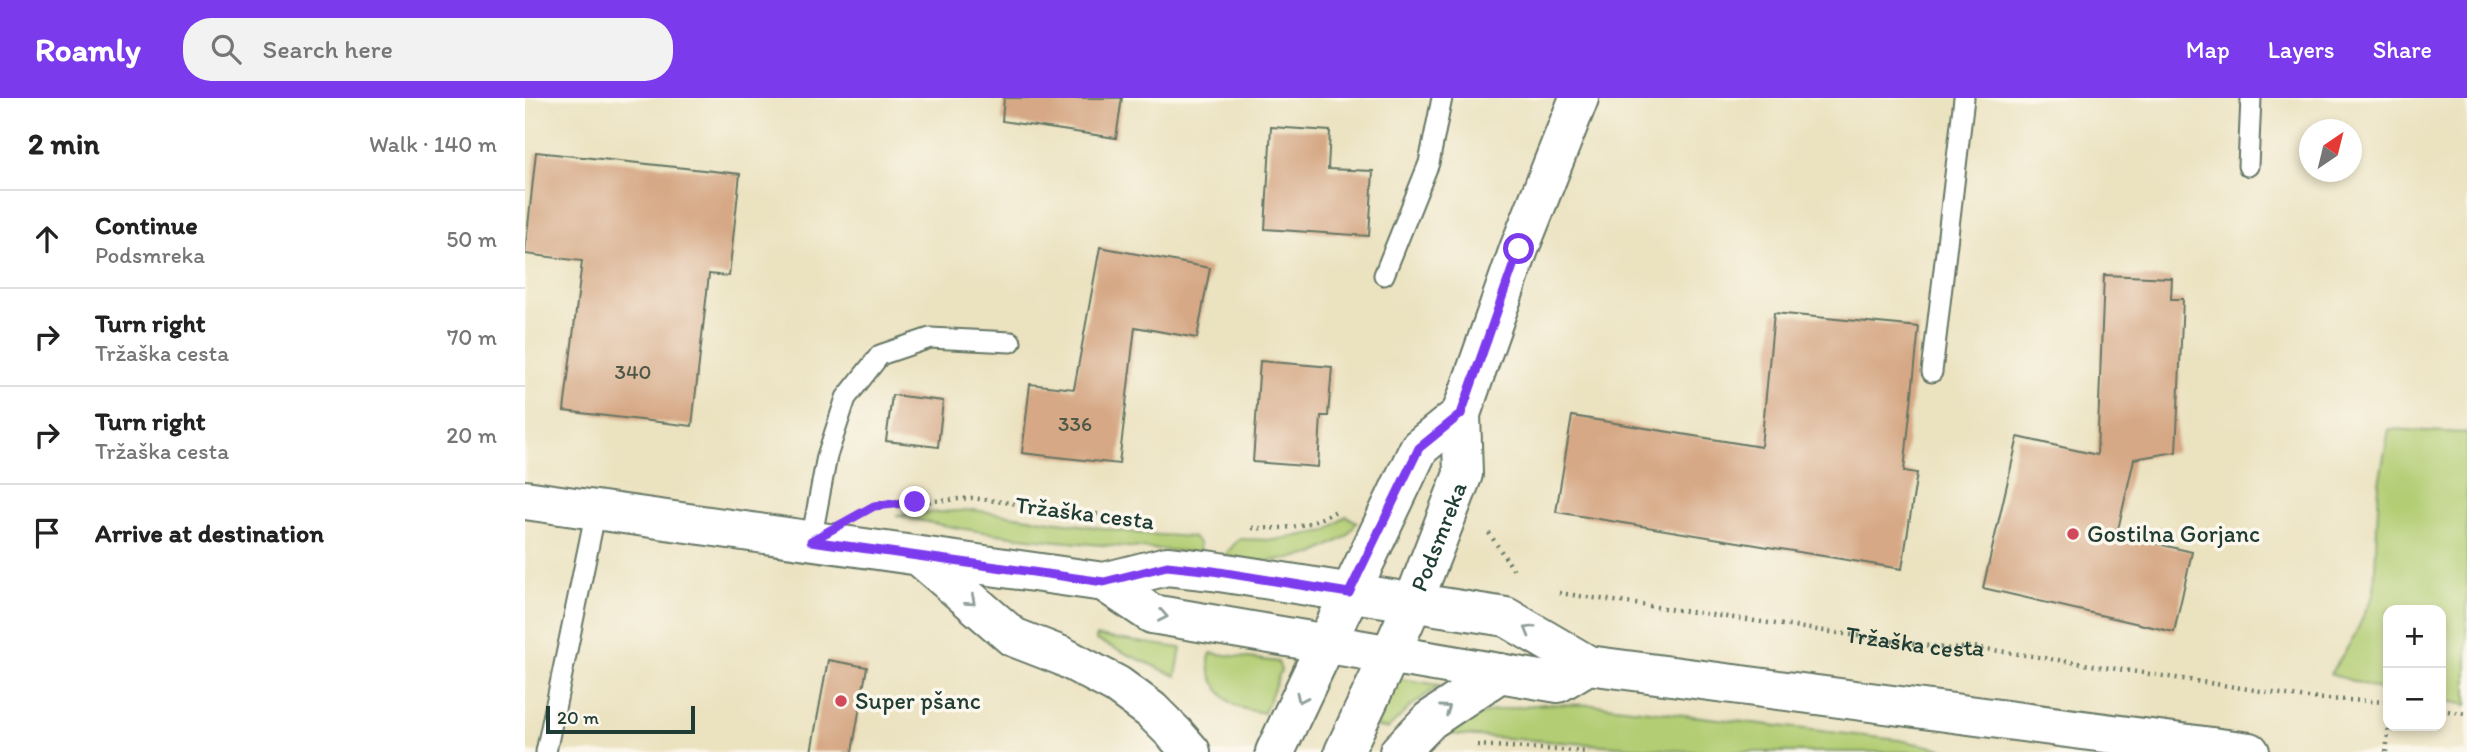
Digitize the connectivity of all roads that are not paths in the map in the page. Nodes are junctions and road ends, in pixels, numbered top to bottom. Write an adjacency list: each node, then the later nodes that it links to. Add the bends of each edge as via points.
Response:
1 (1442, 98): 6 (lane, via 1429,163)
2 (1579, 98): 9 (main road, Podsmreka)
3 (1964, 98): 8 (lane)
4 (2251, 98): 5 (lane)
5 (2248, 166)
6 (1384, 275)
7 (1011, 342): 12 (lane, via 930,338 880,355 846,398 827,456)
8 (1932, 372)
9 (1461, 414): 15 (main road, Podsmreka, via 1419,448); 16 (main road, Podsmreka, via 1463,474)
10 (525, 500): 11 (main road, Tržaška cesta)
11 (596, 510): 12 (main road, Tržaška cesta); 23 (lane)
12 (811, 541): 13 (main road, Tržaška cesta)
13 (919, 556): 14 (main road, Tržaška cesta); 22 (main road, one-way to 22, via 1013,637 1117,685 1151,710)
14 (1104, 582): 15 (main road, Tržaška cesta, via 1167,566); 17 (main road, Tržaška cesta, one-way to 17, via 1152,614)
15 (1349, 593): 16 (main road, Tržaška cesta); 17 (main road, Podsmreka)
16 (1413, 603): 18 (main road, Podsmreka); 19 (main road, Tržaška cesta, one-way to 16, via 1506,617)
17 (1326, 644): 18 (main road, Tržaška cesta); 24 (main road, Podsmreka, one-way to 24)
18 (1390, 656): 20 (main road, Tržaška cesta); 25 (main road, Podsmreka)
19 (1588, 664): 20 (main road, Tržaška cesta, via 1558,683); 21 (main road, Tržaška cesta)
20 (1500, 673): 26 (main road, one-way to 20, via 1430,720)
21 (2143, 737): 27 (main road); 28 (main road, Tržaška cesta)
22 (1183, 743)
23 (546, 752)
24 (1275, 752)
25 (1343, 752)
26 (1399, 752)
27 (2178, 752)
28 (2250, 752)

